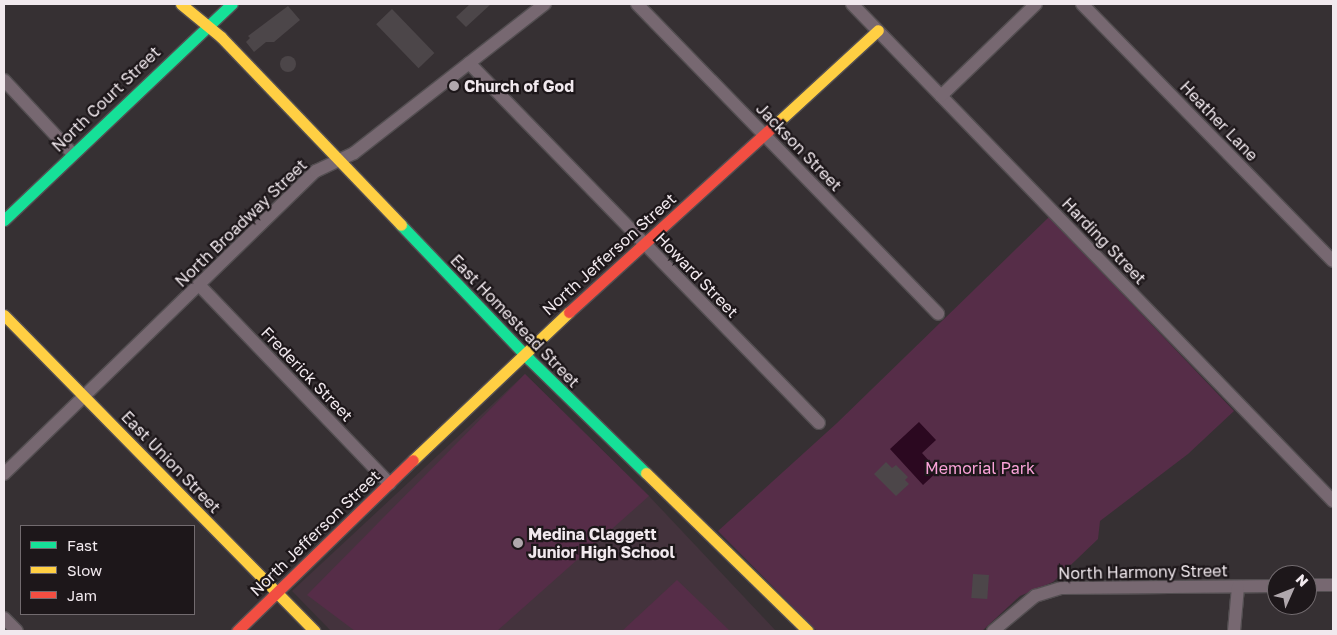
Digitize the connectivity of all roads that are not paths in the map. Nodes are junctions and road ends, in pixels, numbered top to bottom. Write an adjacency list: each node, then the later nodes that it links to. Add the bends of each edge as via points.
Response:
1 (181, 4): 8 (street, East Homestead Street)
2 (232, 4): 8 (street, North Court Street)
3 (546, 4): 10 (street, North Broadway Street)
4 (637, 4): 13 (street, Jackson Street)
5 (852, 4): 9 (street, Harding Street)
6 (1036, 4): 12 (street)
7 (1082, 4): 18 (street, Heather Lane)
8 (206, 26): 14 (street, North Court Street); 15 (street, East Homestead Street, via 221,37)
9 (878, 30): 12 (street, Harding Street); 13 (street, North Jefferson Street)
10 (469, 63): 15 (street, North Broadway Street, via 354,154); 17 (street, Howard Street)
11 (4, 80): 14 (street)
12 (941, 96): 27 (street, Harding Street)
13 (764, 135): 17 (street, North Jefferson Street); 20 (street, Jackson Street)
14 (73, 154): 16 (street, North Court Street)
15 (338, 161): 19 (street, North Broadway Street, via 316,171); 22 (street, East Homestead Street)
16 (4, 220)
17 (644, 243): 22 (street, North Jefferson Street); 24 (street, Howard Street)
18 (1333, 261)
19 (200, 286): 23 (street, North Broadway Street); 26 (street, Frederick Street)
20 (938, 314)
21 (4, 315): 23 (street, East Union Street)
22 (524, 353): 26 (street, North Jefferson Street); 37 (street, East Homestead Street)
23 (84, 396): 25 (street, North Broadway Street); 32 (street, East Union Street)
24 (819, 423)
25 (4, 474)
26 (390, 484): 32 (street, North Jefferson Street)
27 (1333, 501)
28 (1333, 585): 30 (street)
29 (1267, 586): 31 (street, North Harmony Street)
30 (1317, 586)
31 (1238, 587): 38 (street, North Harmony Street, via 1048,591 1023,604); 39 (street)
32 (277, 593): 35 (street, North Jefferson Street); 36 (street, East Union Street)
33 (4, 618): 34 (street)
34 (17, 631)
35 (237, 631)
36 (314, 631)
37 (808, 631)
38 (992, 631)
39 (1234, 631)

